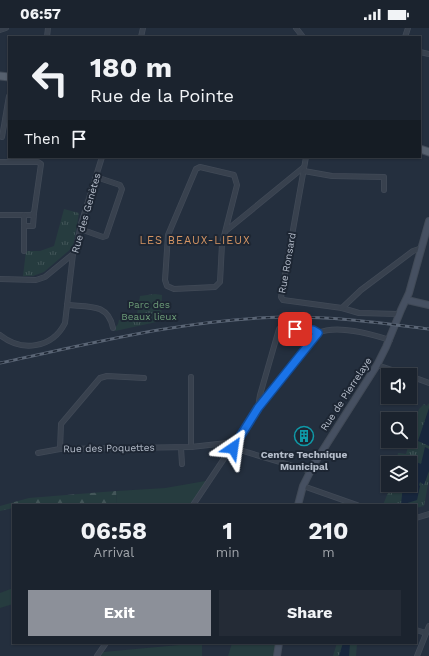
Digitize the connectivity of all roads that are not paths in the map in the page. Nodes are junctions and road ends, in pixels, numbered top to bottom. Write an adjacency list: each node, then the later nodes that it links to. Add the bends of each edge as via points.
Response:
1 (6, 28): 2 (street)
2 (0, 30)
3 (8, 102): 4 (street)
4 (2, 137)
5 (102, 158): 9 (street, Rue des Genètes)
6 (306, 158): 8 (street, Rue Ronsard)
7 (0, 162): 11 (street, via 41,164)
8 (304, 169): 10 (street, via 332,176 384,177); 17 (street); 25 (street, Rue Ronsard, via 280,298)
9 (96, 177): 16 (street, Rue des Genètes); 16 (street, via 120,185 122,189 106,236)
10 (384, 190)
11 (34, 213): 13 (street); 15 (street, via 33,226)
12 (0, 215): 13 (street)
13 (24, 215): 15 (street)
14 (429, 221): 18 (main road, Rue de Pierrelaye)
15 (24, 226): 19 (street)
16 (80, 229): 20 (street, Rue des Genètes)
17 (226, 230): 17 (street, via 237,185 234,175 200,167 196,169 168,235 165,280 167,286 174,289 215,287 220,282 222,244)
18 (422, 248): 22 (main road, Rue de Pierrelaye); 25 (street, via 413,251 361,290)
19 (24, 251)
20 (73, 254): 21 (street, via 44,277 36,280); 23 (street, Rue des Genètes)
21 (0, 279)
22 (407, 300): 24 (main road); 26 (main road, Rue de Pierrelaye)
23 (67, 305): 27 (street, via 101,309 109,315); 29 (street, Rue des Genètes, via 65,323 60,332 47,342 25,347)
24 (429, 305)
25 (342, 308): 26 (street, Rue Ronsard, via 359,313)
26 (400, 314): 30 (main road, Rue de Pierrelaye)
27 (114, 328)
28 (318, 333): 30 (street, via 325,329 336,329); 37 (street); 37 (street, via 307,329 279,329)
29 (0, 335)
30 (390, 340): 31 (main road, Rue de Pierrelaye)
31 (377, 365): 32 (street); 44 (main road, Rue de Pierrelaye)
32 (386, 368)
33 (192, 377): 39 (street)
34 (144, 378): 41 (street, via 100,378 61,424)
35 (417, 379): 36 (street)
36 (429, 383)
37 (258, 408): 38 (street)
38 (234, 446): 39 (street, Rue des Poquettes, via 227,443); 44 (street, Rue des Poquettes); 46 (street)
39 (191, 447): 40 (street, Rue des Poquettes)
40 (181, 448): 41 (street, Rue des Poquettes); 43 (street)
41 (60, 449): 42 (street, Rue des Poquettes)
42 (38, 453)
43 (182, 464)
44 (310, 471): 45 (main road, Rue de Pierrelaye)
45 (303, 486): 47 (main road, Rue de Pierrelaye); 48 (street)
46 (195, 504)
47 (298, 504)
48 (354, 504)
49 (429, 514): 50 (street)
50 (417, 518)
51 (429, 626): 53 (street)
52 (417, 630): 53 (street)
53 (426, 633): 54 (street)
54 (426, 638): 59 (street)
55 (105, 644): 57 (street)
56 (279, 644): 58 (main road)
57 (97, 656)
58 (277, 656)
59 (417, 656)

